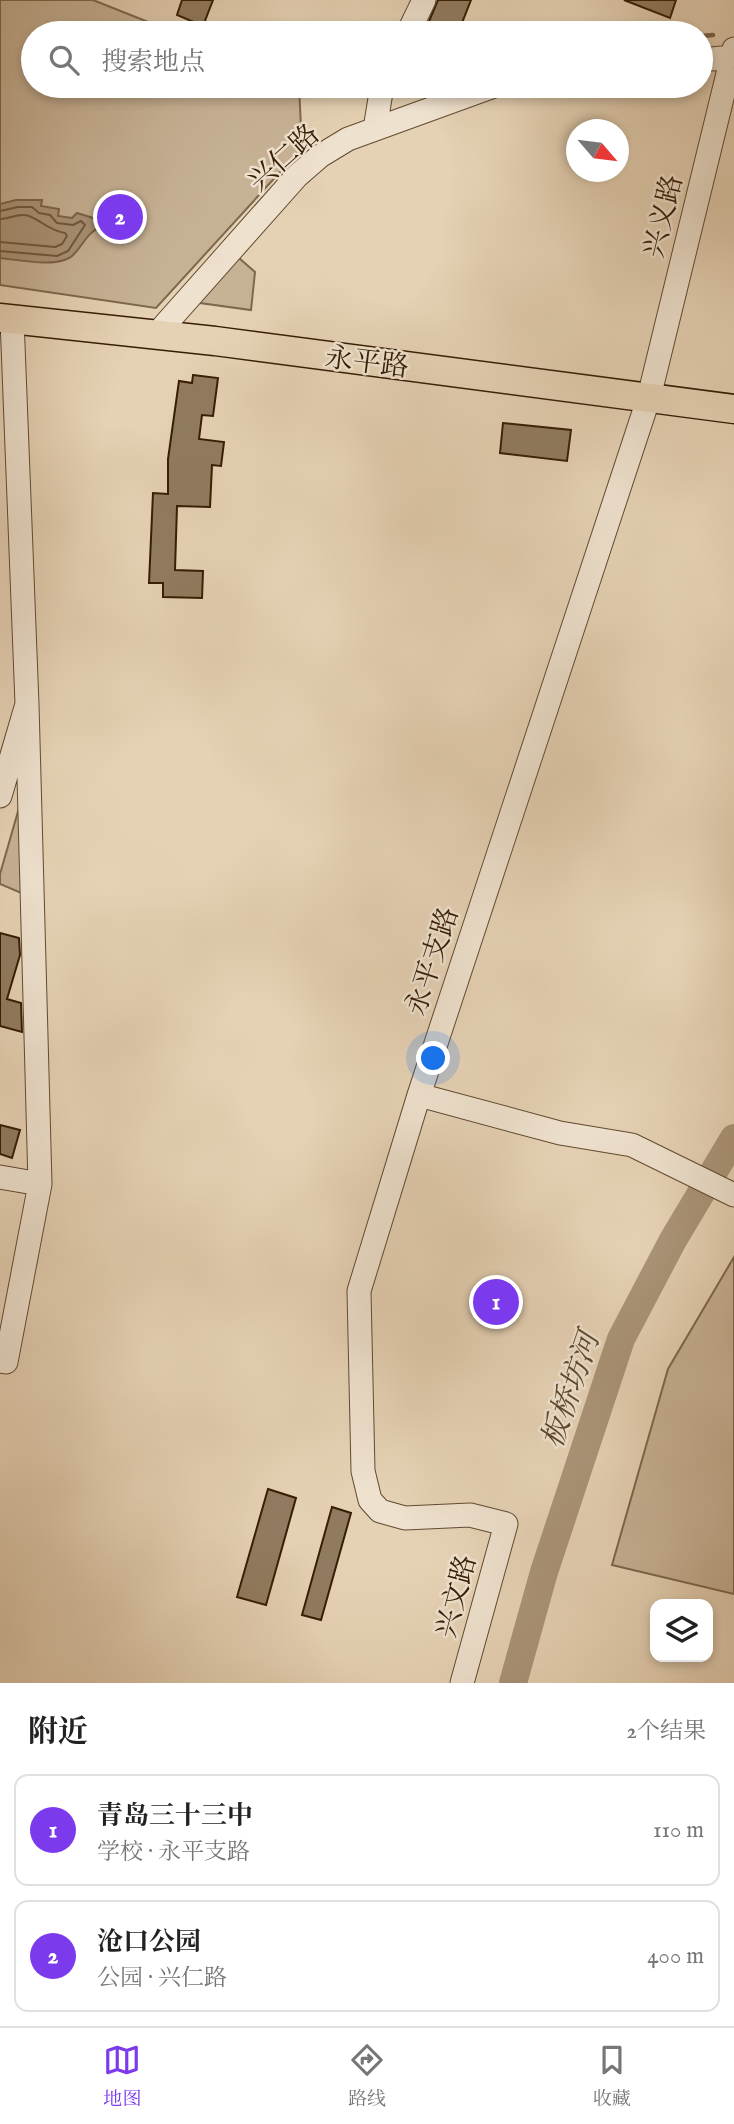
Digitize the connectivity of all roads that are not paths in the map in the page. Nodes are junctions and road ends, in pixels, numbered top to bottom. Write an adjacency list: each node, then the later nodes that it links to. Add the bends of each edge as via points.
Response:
1 (424, 0): 2 (street)
2 (414, 21)
3 (713, 62): 4 (street)
4 (732, 65): 10 (street, 兴义路)
5 (380, 98): 7 (street)
6 (461, 98): 7 (street, 兴仁路)
7 (375, 129): 9 (street, 兴仁路, via 320,156 298,176)
8 (6, 318): 9 (main road, 永平路); 12 (street)
9 (155, 335): 10 (main road, 永平路)
10 (649, 397): 11 (main road, 永平路); 14 (street, 永平支路)
11 (734, 409)
12 (27, 704): 13 (street); 16 (street)
13 (0, 796)
14 (419, 1095): 17 (street, via 560,1133 632,1145); 19 (street, 永平支路, via 359,1291 363,1471 370,1500 380,1511 405,1518 470,1515)
15 (0, 1177): 16 (street)
16 (40, 1184): 18 (street, via 6,1362)
17 (734, 1195)
18 (0, 1361)
19 (506, 1524): 20 (street, 兴文路)
20 (462, 1683)

